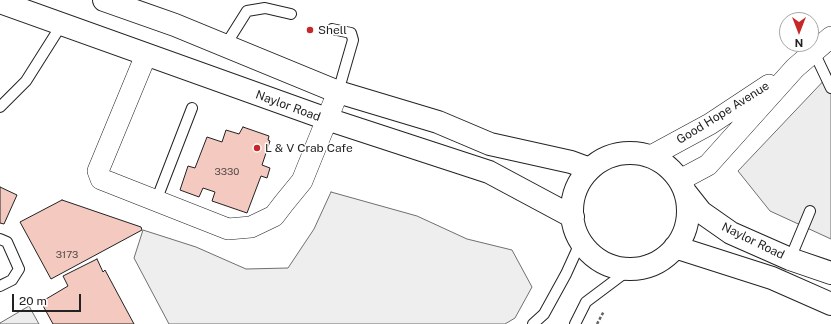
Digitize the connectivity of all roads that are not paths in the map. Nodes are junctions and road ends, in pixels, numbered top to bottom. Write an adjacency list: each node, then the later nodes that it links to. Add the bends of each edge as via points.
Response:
1 (104, 0): 7 (main road)
2 (0, 2): 4 (main road, Naylor Road)
3 (291, 14): 7 (lane, via 265,8 247,11)
4 (62, 24): 10 (main road, Naylor Road); 14 (lane, via 26,81)
5 (332, 29): 13 (lane, via 351,33 353,40)
6 (831, 37): 8 (street, Good Hope Avenue)
7 (225, 46): 13 (main road)
8 (819, 48)
9 (814, 52): 11 (street, Good Hope Avenue); 12 (lane)
10 (146, 55): 16 (main road, Naylor Road); 20 (street, via 98,171 101,179)
11 (795, 68): 17 (street, Good Hope Avenue, via 710,124); 19 (street, Good Hope Avenue, via 708,165)
12 (831, 88)
13 (338, 92): 16 (street); 18 (main road, via 438,122 490,144 571,162)
14 (0, 106)
15 (192, 108): 20 (lane)
16 (327, 119): 20 (street, via 302,180 274,216 251,227 228,229); 22 (main road, Naylor Road, via 488,172)
17 (651, 156): 18 (main road, via 618,154 603,159); 19 (main road, via 667,166)
18 (590, 169): 22 (main road, via 579,183 573,200)
19 (683, 187): 25 (main road, via 689,212 685,231); 26 (main road, Naylor Road, via 701,212 731,233)
20 (156, 201)
21 (810, 211): 26 (lane)
22 (572, 218): 24 (main road)
23 (0, 239): 29 (lane, via 6,242 20,269 12,280)
24 (581, 241): 27 (main road, via 594,256 610,265); 31 (lane, via 544,314)
25 (676, 248): 27 (main road, via 658,262); 30 (main road, via 772,278)
26 (790, 259): 28 (main road, Naylor Road)
27 (630, 269): 32 (lane, via 586,302)
28 (830, 270)
29 (0, 286)
30 (831, 304)
31 (533, 324)
32 (575, 324)

